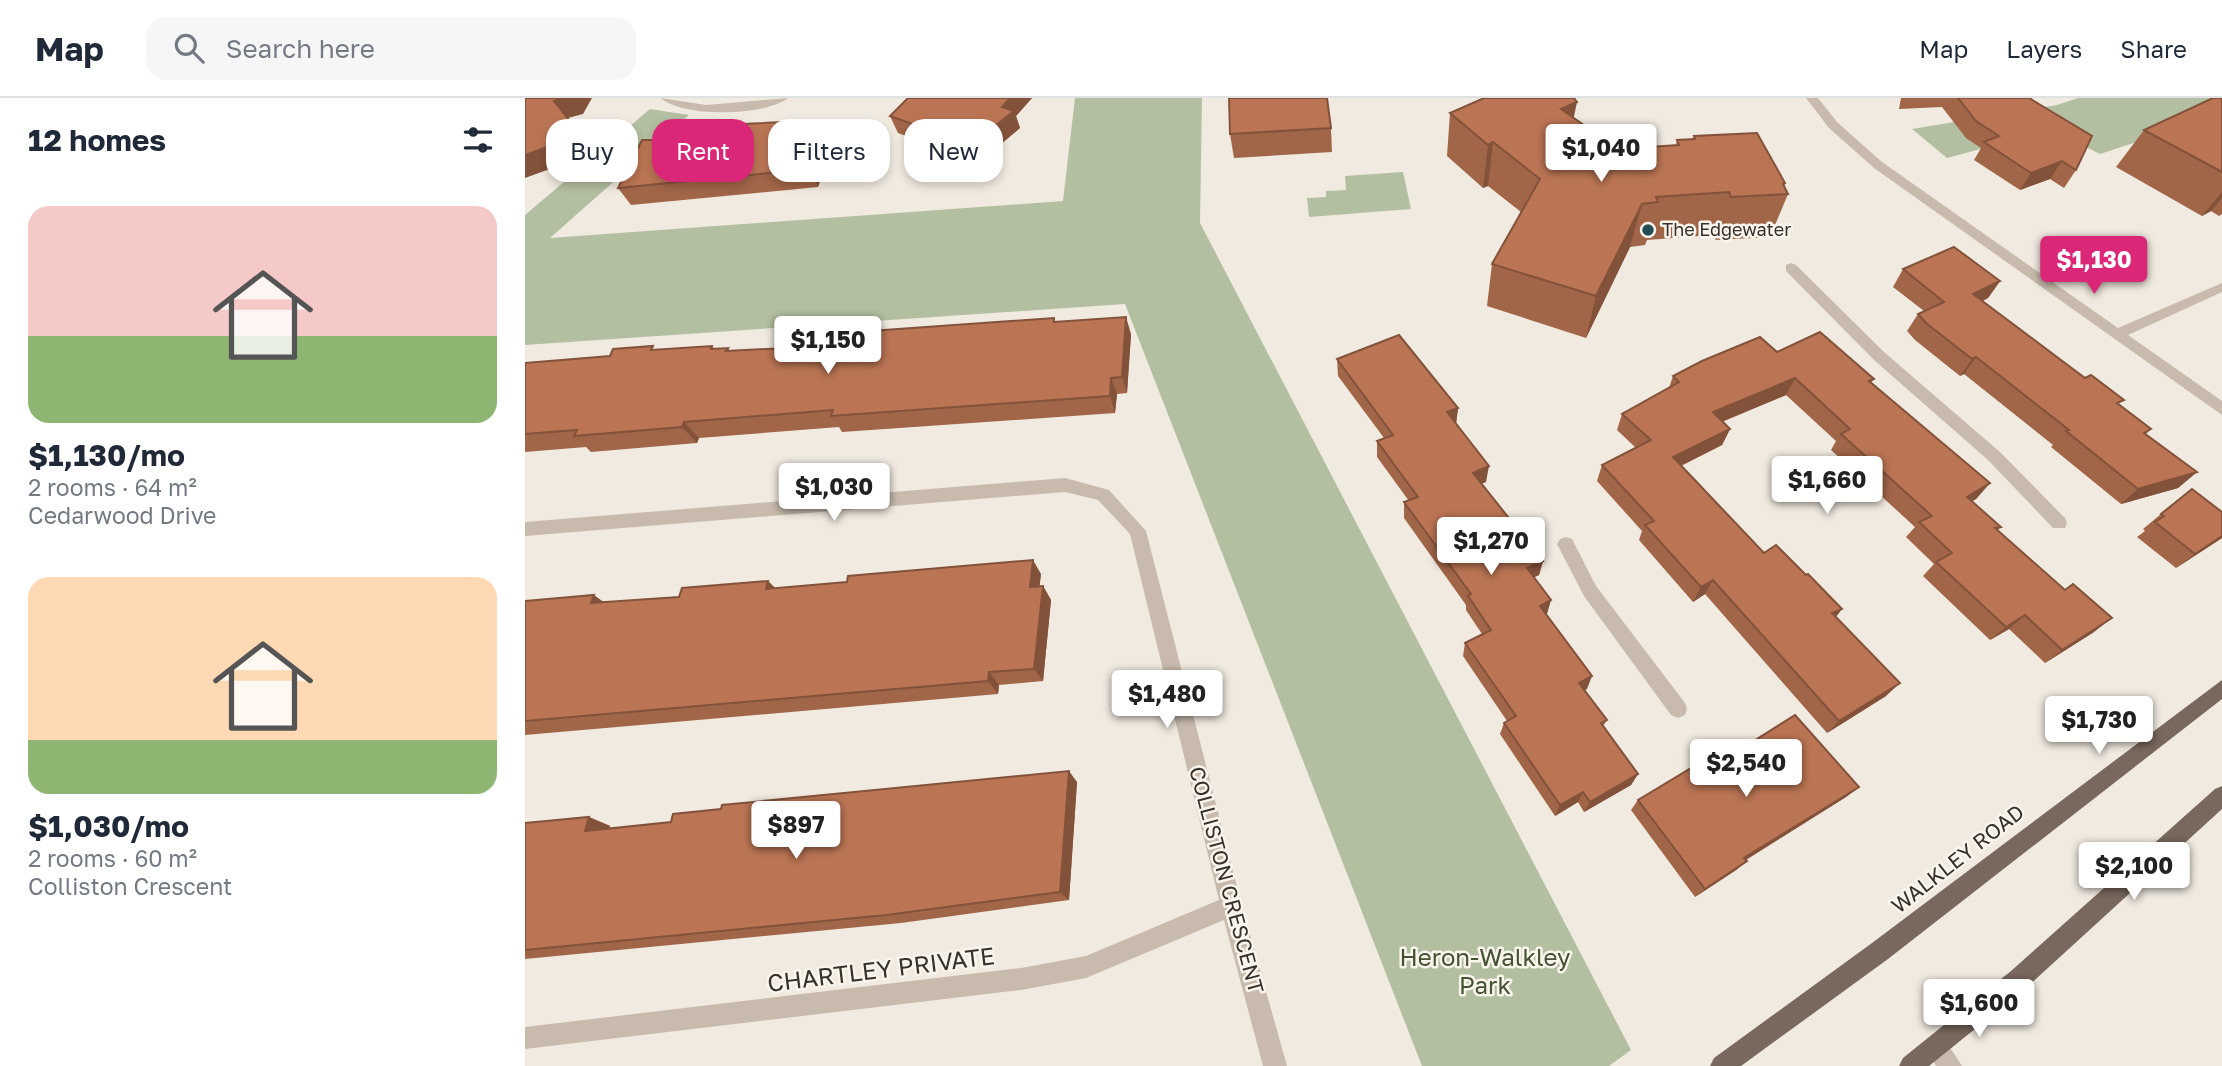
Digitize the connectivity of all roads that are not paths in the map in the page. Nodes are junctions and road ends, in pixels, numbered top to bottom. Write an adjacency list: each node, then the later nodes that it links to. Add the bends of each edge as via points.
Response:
1 (667, 98): 2 (street, via 696,108 764,104)
2 (782, 98)
3 (1812, 98): 6 (street, via 1833,125 1878,165)
4 (1791, 268): 8 (street, via 1879,356 1994,456)
5 (2220, 286): 6 (street)
6 (2118, 334): 7 (street)
7 (2222, 409)
8 (2059, 523)
9 (525, 529): 14 (street, COLLISTON CRESCENT, via 1065,485 1103,495 1138,531)
10 (1566, 544): 12 (street, via 1590,591)
11 (2222, 688): 18 (main road, WALKLEY ROAD, via 1880,951)
12 (1678, 709)
13 (2222, 796): 16 (main road, via 2019,979)
14 (1231, 906): 15 (street, CHARTLEY PRIVATE, via 1086,967 1021,979); 17 (street, COLLISTON CRESCENT)
15 (525, 1038)
16 (1936, 1046): 19 (main road); 20 (street)
17 (1275, 1066)
18 (1722, 1066)
19 (1911, 1066)
20 (1950, 1066)

